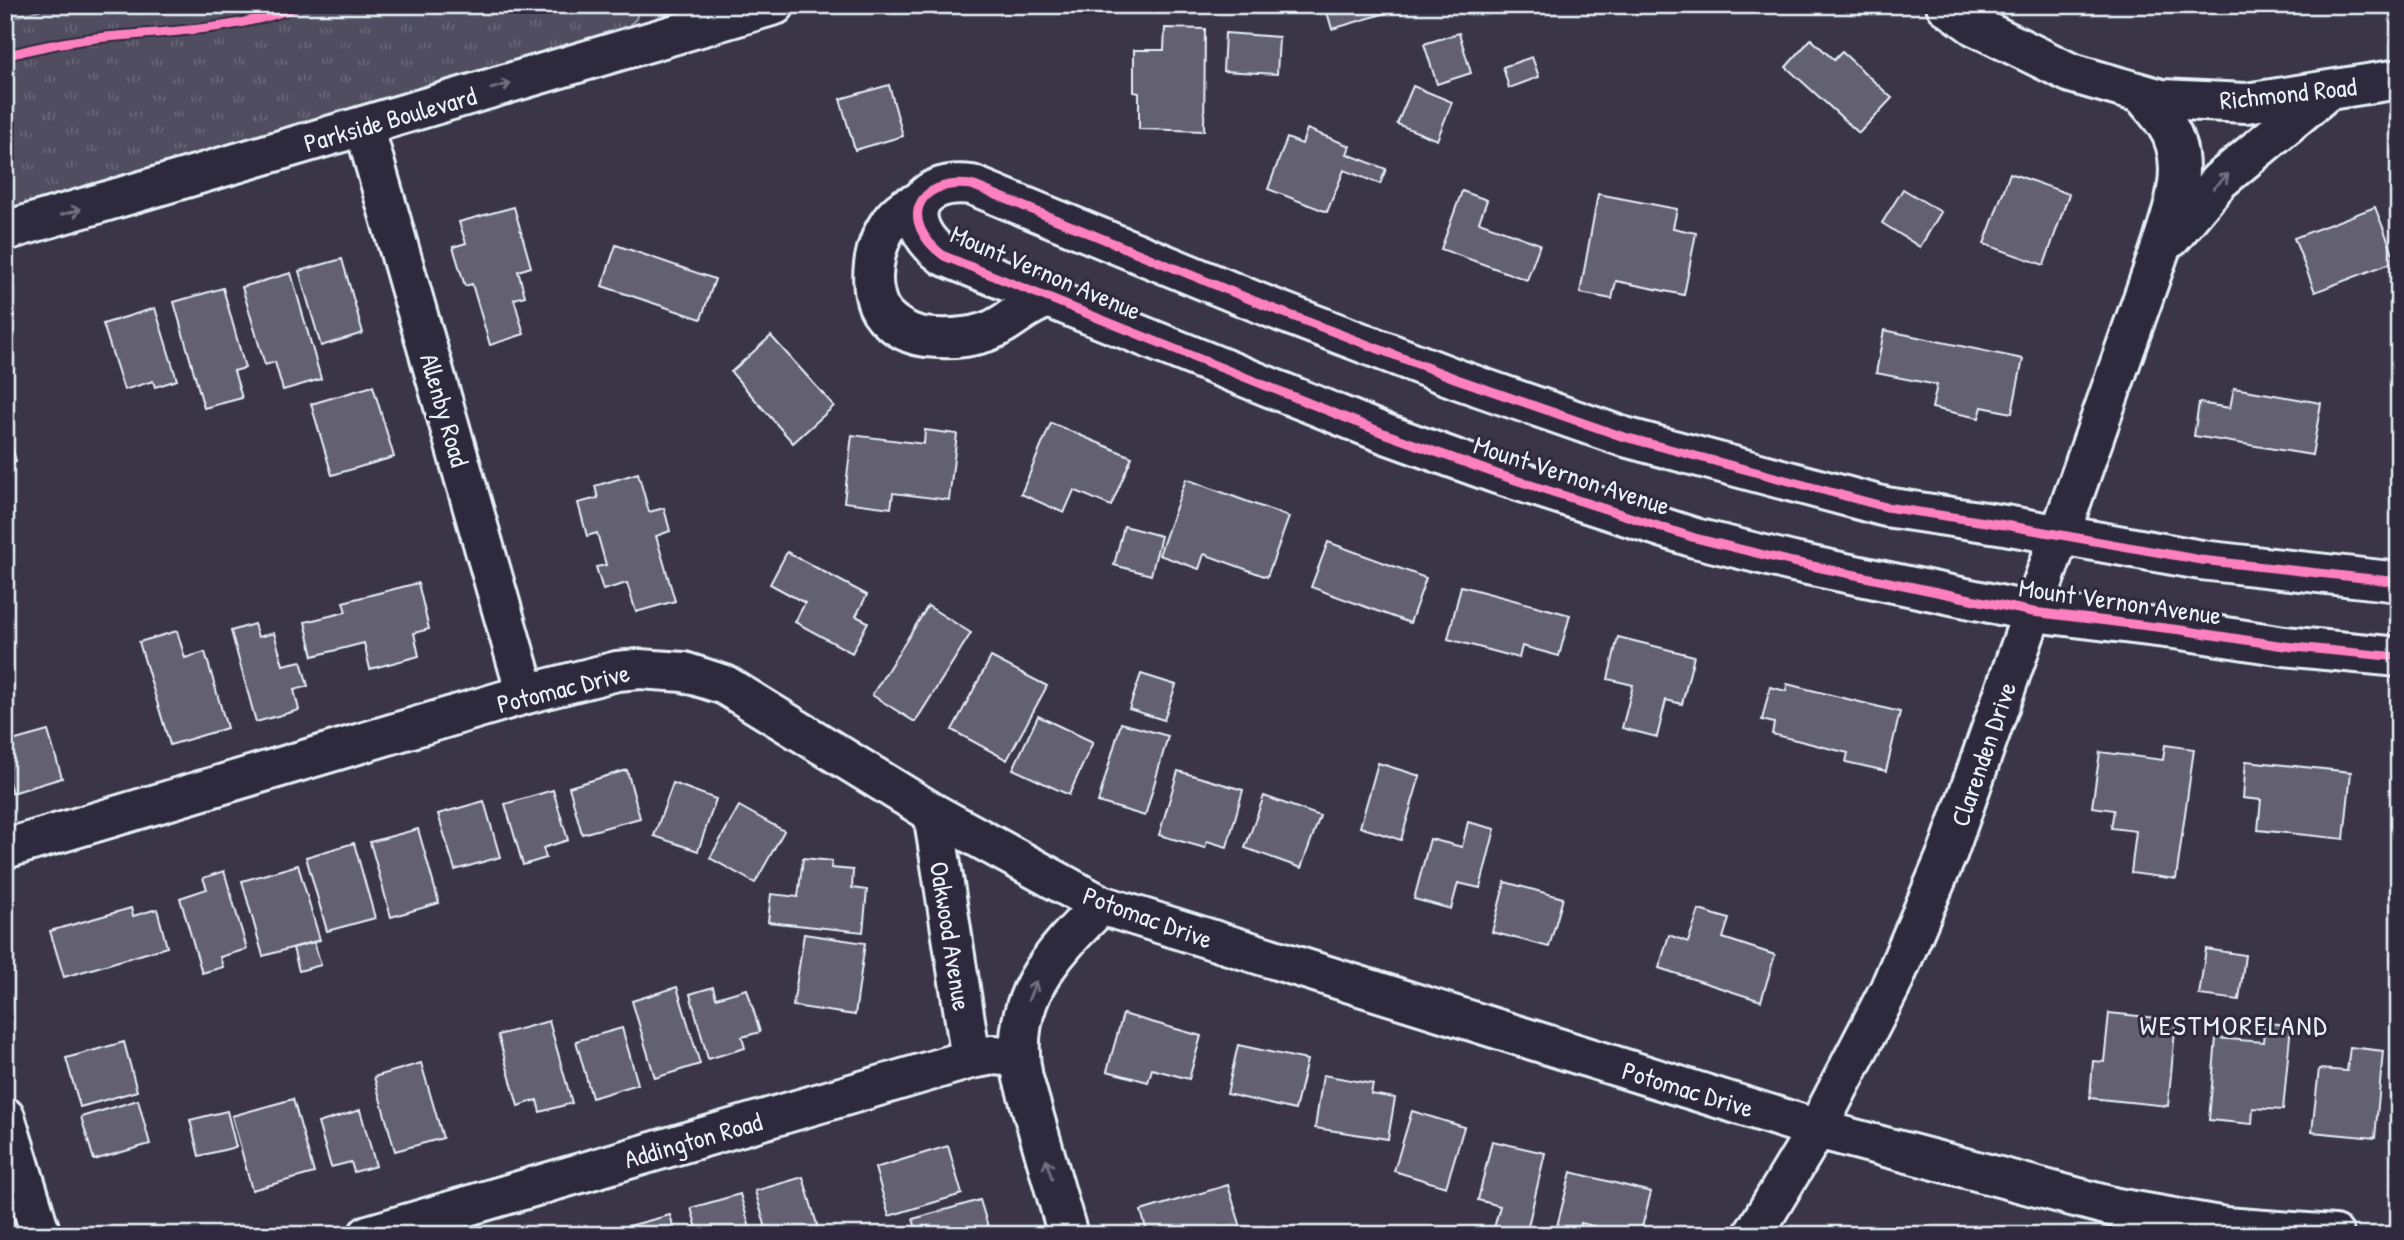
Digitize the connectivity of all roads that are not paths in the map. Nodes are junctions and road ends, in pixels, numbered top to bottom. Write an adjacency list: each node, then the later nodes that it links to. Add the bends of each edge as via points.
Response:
1 (775, 5): 3 (street, Parkside Boulevard)
2 (1946, 5): 6 (street, Richmond Road, via 1975,26 2071,73)
3 (684, 18): 7 (street, Parkside Boulevard, one-way to 3)
4 (2399, 79): 5 (street, Richmond Road)
5 (2327, 91): 6 (street, Richmond Road, via 2246,103); 10 (street, Clarenden Drive, one-way to 5, via 2219,181)
6 (2142, 94): 10 (street, Clarenden Drive, via 2168,126 2178,155 2178,193)
7 (365, 126): 9 (street, Parkside Boulevard, one-way to 7); 16 (street, Allenby Road)
8 (920, 202): 11 (street, Mount Vernon Avenue, via 921,233 944,256); 11 (street, via 904,208 879,243 874,290 889,320 921,337 960,337 1000,327 1028,306); 12 (street, Mount Vernon Avenue, via 940,186 972,185 1269,307 1621,436 1886,507)
9 (5, 231)
10 (2160, 250): 12 (street, Clarenden Drive)
11 (1049, 298): 14 (street, Mount Vernon Avenue, via 1386,434 1695,538)
12 (2060, 535): 13 (street, Mount Vernon Avenue, via 2202,560); 14 (street, Clarenden Drive)
13 (2399, 582)
14 (2033, 612): 15 (street, Mount Vernon Avenue); 23 (street, Clarenden Drive, via 1948,852 1890,988)
15 (2399, 657)
16 (526, 694): 17 (street, Potomac Drive, via 617,670 663,670 705,678 744,696); 18 (street, Potomac Drive)
17 (933, 813): 19 (street, Potomac Drive); 21 (street, Oakwood Avenue)
18 (5, 849)
19 (1101, 905): 20 (street, one-way to 19, via 1022,1016 1038,977 1061,945); 23 (street, Potomac Drive)
20 (1019, 1057): 21 (street, Addington Road); 27 (street, one-way to 20)
21 (971, 1059): 26 (street, Addington Road)
22 (5, 1116): 25 (street)
23 (1817, 1129): 24 (street, Potomac Drive, via 2117,1208); 28 (street, Clarenden Drive)
24 (2225, 1231): 29 (street, Potomac Drive)
25 (41, 1235)
26 (368, 1235)
27 (1068, 1235)
28 (1753, 1235)
29 (2334, 1235)

